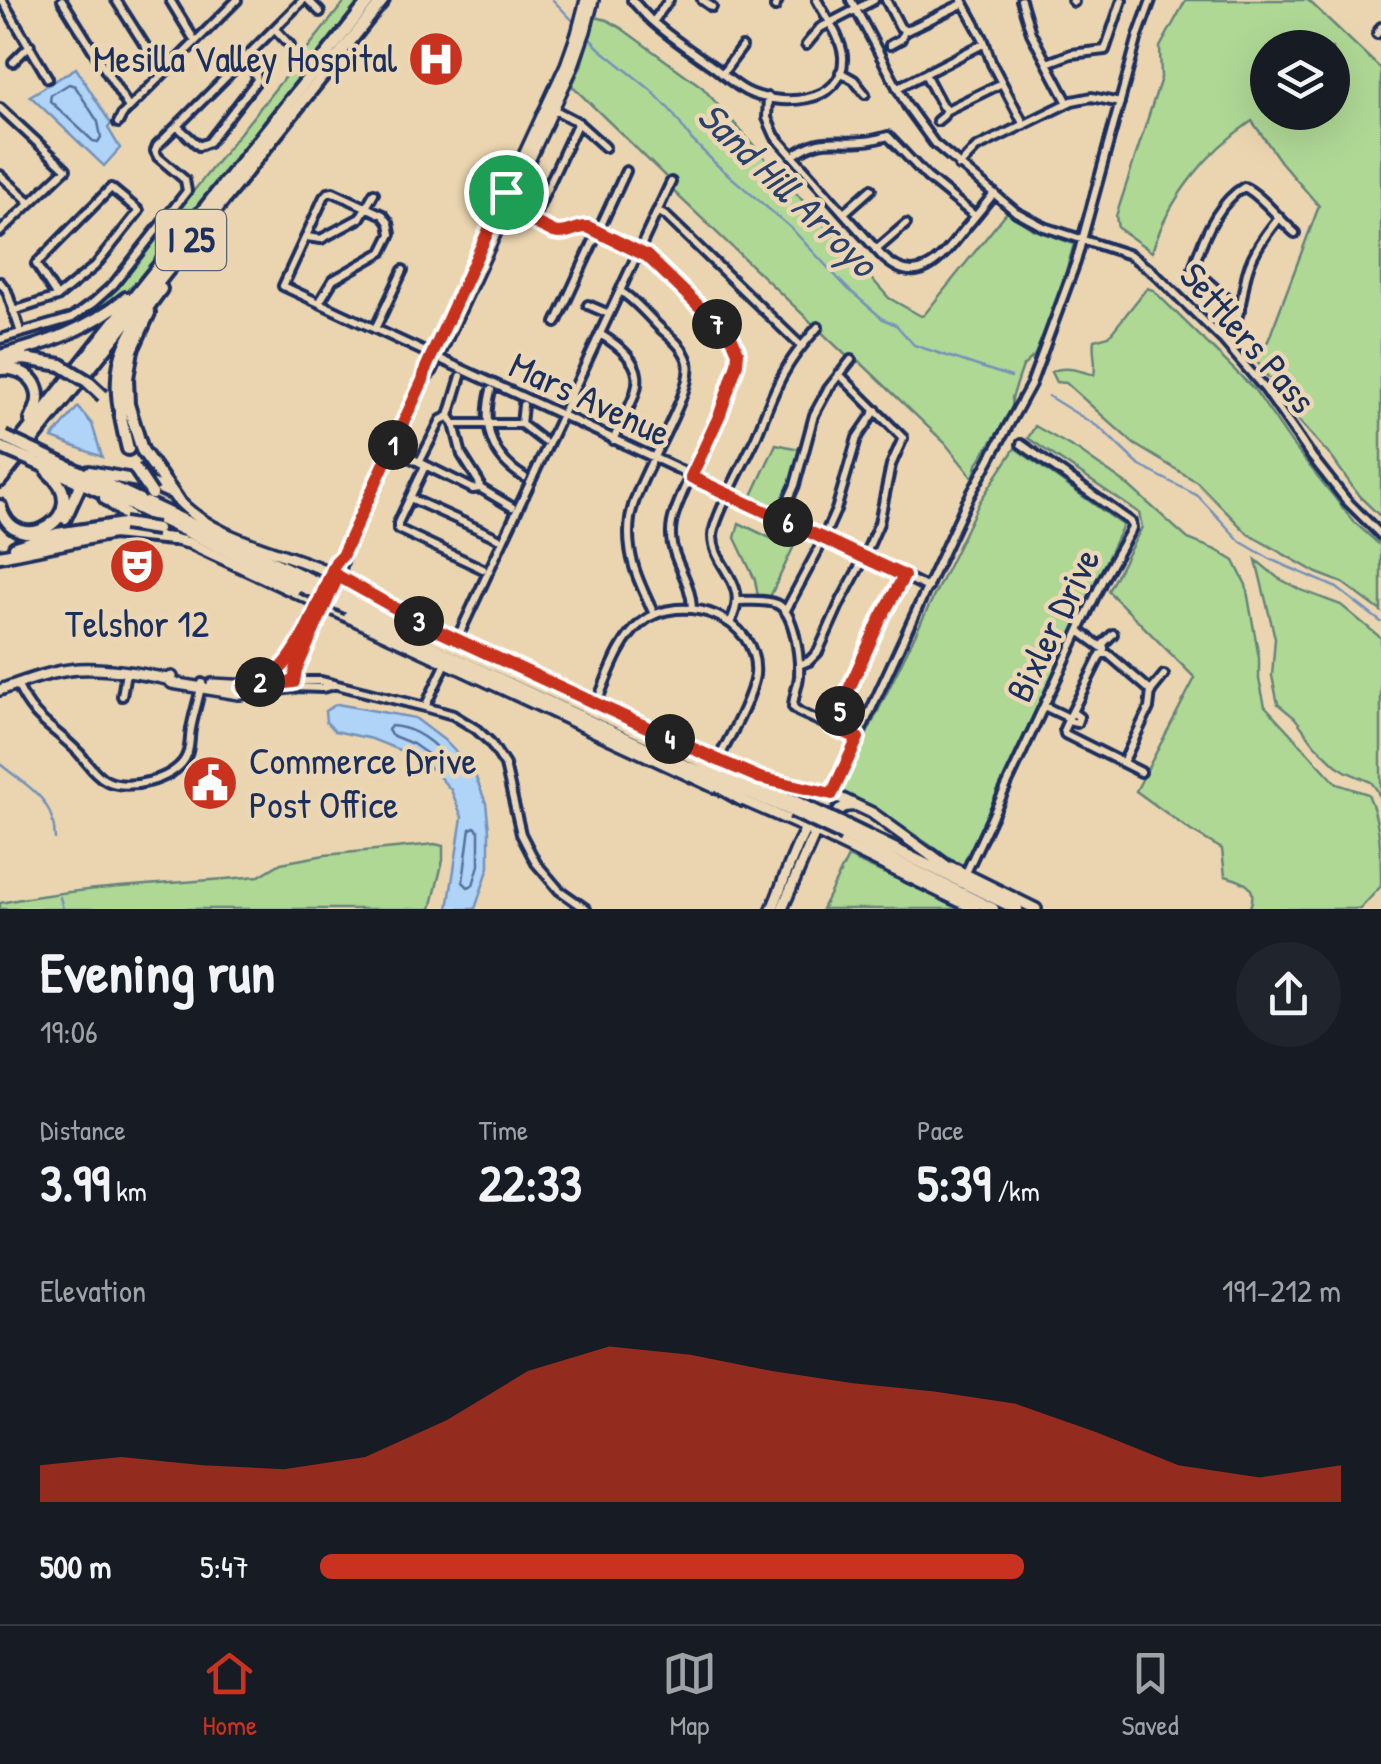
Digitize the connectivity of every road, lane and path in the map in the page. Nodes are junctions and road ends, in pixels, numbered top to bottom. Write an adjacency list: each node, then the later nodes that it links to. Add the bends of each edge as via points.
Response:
1 (62, 0): 51 (street)
2 (116, 0): 39 (street)
3 (170, 0): 28 (street)
4 (306, 0): 23 (street); 26 (street)
5 (370, 0): 85 (highway, I 25)
6 (384, 0): 69 (highway, I 25)
7 (588, 0): 52 (main road); 52 (main road, via 574,62)
8 (632, 0): 24 (street)
9 (668, 0): 24 (street)
10 (702, 0): 21 (street)
11 (817, 0): 25 (street)
12 (852, 0): 22 (street, Settlers Pass)
13 (874, 0): 22 (street)
14 (886, 0): 27 (street)
15 (1021, 0): 37 (street)
16 (1122, 0): 37 (street, via 1105,50)
17 (1151, 0): 49 (street)
18 (963, 1): 27 (street); 29 (street)
19 (232, 2): 28 (street)
20 (2, 5): 32 (street)
21 (712, 7)
22 (856, 9): 25 (street); 45 (street, Settlers Pass)
23 (320, 12)
24 (653, 22): 40 (street)
25 (829, 23): 31 (street); 38 (street, via 842,53)
26 (274, 29): 30 (street); 35 (street)
27 (904, 31): 34 (street)
28 (196, 40): 39 (street)
29 (985, 42): 41 (street); 43 (street)
30 (290, 44)
31 (806, 44)
32 (30, 46): 36 (street); 42 (street)
33 (742, 46): 40 (street)
34 (890, 46)
35 (244, 59): 57 (street); 57 (street, via 257,80 209,142 199,146)
36 (13, 62)
37 (1047, 63): 48 (street)
38 (840, 72): 46 (street); 47 (street, via 812,98)
39 (162, 74): 51 (street)
40 (722, 74): 47 (street)
41 (925, 74): 45 (street); 53 (street)
42 (48, 78)
43 (1002, 83): 53 (street); 58 (street)
44 (772, 87): 47 (street)
45 (897, 88): 61 (street, Settlers Pass, via 923,130)
46 (865, 94)
47 (769, 98): 60 (street, via 769,126)
48 (1068, 103): 49 (street, via 1092,97); 58 (street)
49 (1120, 103): 82 (street)
50 (0, 108): 68 (street, via 66,168)
51 (129, 108): 56 (street)
52 (550, 108): 55 (street); 71 (main road); 71 (main road)
53 (946, 110): 54 (street)
54 (937, 121)
55 (578, 122): 59 (street); 76 (street)
56 (118, 123)
57 (178, 126): 102 (street, via 155,151 186,180 177,204 94,302 72,318)
58 (1024, 126): 61 (street, via 974,150)
59 (604, 146)
60 (793, 156): 73 (street); 74 (street, via 824,141 888,136)
61 (959, 166): 67 (street, Settlers Pass)
62 (626, 170): 79 (street)
63 (0, 175): 68 (street)
64 (671, 182): 72 (street)
65 (871, 189): 73 (street)
66 (374, 194): 70 (street)
67 (994, 194): 74 (street); 82 (street, Settlers Pass, via 1044,227)
68 (30, 202): 78 (street)
69 (220, 204): 89 (highway); 129 (highway, I 25)
70 (368, 208): 81 (street, via 322,238); 81 (street, via 330,192); 94 (street, via 388,220 387,245 333,280)
71 (501, 210): 76 (street); 86 (main road); 86 (main road)
72 (658, 211): 84 (street); 106 (street)
73 (844, 213): 83 (street)
74 (975, 216): 88 (street, via 936,263)
75 (1278, 219): 80 (street); 96 (street, via 1254,254); 96 (street, via 1244,186 1223,205 1196,261 1197,275)
76 (532, 221): 79 (street, via 562,234 582,227)
77 (906, 224): 83 (street)
78 (0, 232)
79 (598, 232): 84 (street); 99 (street)
80 (1295, 233)
81 (306, 237): 94 (street, Mars Avenue, via 283,286)
82 (1082, 239): 105 (street, Settlers Pass, via 1130,255); 160 (street, via 1031,384)
83 (876, 250): 88 (street)
84 (638, 251): 92 (street); 134 (street, via 740,349)
85 (168, 254): 109 (highway, via 102,317); 120 (highway, I 25)
86 (477, 264): 107 (main road)
87 (403, 270): 101 (street)
88 (914, 271): 90 (street)
89 (168, 280): 126 (highway, via 131,331 120,362 118,406); 141 (highway, via 132,350 126,389 142,450)
90 (915, 280)
91 (0, 282): 97 (street)
92 (620, 291): 98 (street); 128 (street, via 691,362)
93 (57, 297): 93 (street, via 94,266 139,211 111,188 36,264); 97 (street)
94 (320, 304): 101 (street, Mars Avenue)
95 (588, 305): 98 (street)
96 (1240, 310): 105 (street)
97 (14, 312): 102 (street)
98 (609, 314): 103 (street)
99 (556, 323)
100 (818, 327): 106 (street)
101 (375, 330): 107 (street, Mars Avenue)
102 (21, 333): 104 (street)
103 (600, 334): 116 (street); 122 (street, via 638,374)
104 (0, 339)
105 (1224, 340): 146 (street, Settlers Pass, via 1346,500)
106 (801, 346): 139 (street, via 775,388)
107 (434, 357): 116 (street, Mars Avenue); 125 (main road)
108 (851, 360): 110 (street)
109 (0, 362): 120 (highway, via 26,374 37,389); 126 (highway, bridge, via 61,366 87,380 113,412)
110 (839, 374): 114 (street); 144 (street, via 812,421)
111 (460, 376): 115 (street)
112 (491, 390): 118 (street)
113 (522, 404): 119 (street)
114 (876, 410): 150 (street, via 854,442); 153 (street, via 904,438)
115 (449, 416): 117 (street); 130 (street)
116 (561, 416): 122 (street, Mars Avenue); 170 (street)
117 (454, 424): 118 (street); 137 (street)
118 (487, 424): 119 (street); 133 (street, via 497,451)
119 (521, 424): 123 (street)
120 (26, 434): 131 (highway, I 25)
121 (1, 439): 127 (highway, bridge)
122 (613, 440): 128 (street, Mars Avenue)
123 (542, 441)
124 (1022, 444): 168 (street, Bixler Drive, via 1131,522)
125 (392, 448): 130 (street); 156 (main road)
126 (128, 449): 145 (highway, bridge, via 152,494)
127 (38, 458): 132 (highway); 136 (highway); 142 (highway, via 60,484 59,517 27,532 8,522)
128 (652, 459): 134 (street, Mars Avenue); 166 (street, via 628,536 634,570)
129 (17, 460): 135 (highway, I 25); 138 (highway)
130 (422, 463): 137 (street); 140 (street)
131 (0, 466)
132 (72, 469): 136 (highway); 141 (highway, via 149,483); 145 (highway)
133 (524, 476)
134 (691, 477): 139 (street, Mars Avenue); 164 (street, via 670,535)
135 (0, 481)
136 (81, 483): 148 (highway, via 60,525); 149 (highway, via 149,532); 151 (highway)
137 (480, 488): 143 (street)
138 (0, 494)
139 (729, 495): 144 (street, Mars Avenue); 161 (street, via 713,538)
140 (410, 498): 147 (street); 155 (street, via 398,530)
141 (177, 499): 154 (main road, via 196,518)
142 (0, 506)
143 (512, 507)
144 (780, 518): 150 (street, Mars Avenue)
145 (183, 521): 159 (highway)
146 (1381, 535)
147 (498, 538)
148 (37, 539): 151 (highway, bridge, via 124,524); 152 (highway)
149 (172, 539): 152 (highway, via 113,533); 159 (main road)
150 (824, 539): 153 (street, Mars Avenue); 165 (street)
151 (224, 550): 159 (highway)
152 (0, 554)
153 (864, 558): 157 (street, Mars Avenue); 174 (street, via 818,652)
154 (313, 564): 156 (main road); 159 (main road, via 318,572 311,592)
155 (482, 570)
156 (335, 574): 158 (main road); 162 (main road)
157 (904, 576): 160 (street, Mars Avenue); 189 (street)
158 (355, 585): 163 (main road, via 337,601); 170 (main road)
159 (303, 586): 162 (main road); 163 (highway, bridge)
160 (928, 588): 191 (street)
161 (737, 601): 165 (street, via 772,602); 167 (street)
162 (321, 604): 163 (main road); 171 (main road)
163 (347, 607): 173 (main road); 188 (highway); 193 (highway)
164 (692, 608): 166 (street); 167 (street)
165 (786, 610): 174 (street)
166 (654, 614): 184 (street, via 626,639)
167 (730, 624): 192 (street, via 749,645 754,676)
168 (1079, 631): 172 (street); 185 (street, Bixler Drive)
169 (1113, 634): 172 (street)
170 (457, 639): 184 (main road)
171 (300, 646): 178 (main road); 180 (main road, via 276,673)
172 (1104, 652): 182 (street); 187 (street)
173 (446, 662): 186 (street); 198 (main road)
174 (799, 664): 189 (street, via 793,707)
175 (126, 672): 177 (main road, via 77,669); 179 (main road); 183 (street)
176 (1164, 675): 182 (street)
177 (17, 684): 179 (street, via 36,716 116,784 164,778 181,765); 181 (main road)
178 (292, 684): 179 (main road, via 239,694); 180 (main road); 186 (street, via 320,681)
179 (201, 685): 180 (main road)
180 (243, 688)
181 (0, 690)
182 (1151, 691): 194 (street)
183 (122, 696)
184 (596, 704): 190 (main road)
185 (1044, 706): 187 (street); 204 (street, Bixler Drive)
186 (425, 707): 207 (street, via 465,721 490,742 505,765 536,863)
187 (1070, 717): 194 (street, via 1065,734)
188 (614, 721): 190 (highway); 200 (highway)
189 (832, 727): 191 (street)
190 (667, 737): 192 (main road)
191 (858, 738): 197 (street)
192 (718, 760): 196 (main road)
193 (677, 762): 198 (highway); 200 (highway)
194 (1123, 762): 195 (street)
195 (1141, 772)
196 (795, 785): 197 (main road); 200 (main road, via 808,792 812,804 801,819)
197 (832, 794): 199 (main road); 201 (main road)
198 (742, 800): 200 (main road)
199 (858, 806): 202 (main road, via 842,806 832,825 830,833); 203 (main road)
200 (791, 811): 201 (main road); 202 (highway, bridge)
201 (811, 830): 202 (main road); 206 (main road)
202 (844, 835): 205 (highway); 210 (main road); 211 (highway)
203 (931, 855): 204 (main road); 205 (highway)
204 (965, 874): 213 (main road)
205 (977, 890): 212 (highway)
206 (784, 892): 208 (main road); 209 (main road)
207 (586, 909)
208 (772, 909)
209 (782, 909)
210 (976, 909)
211 (993, 909)
212 (1017, 909)
213 (1036, 909)

